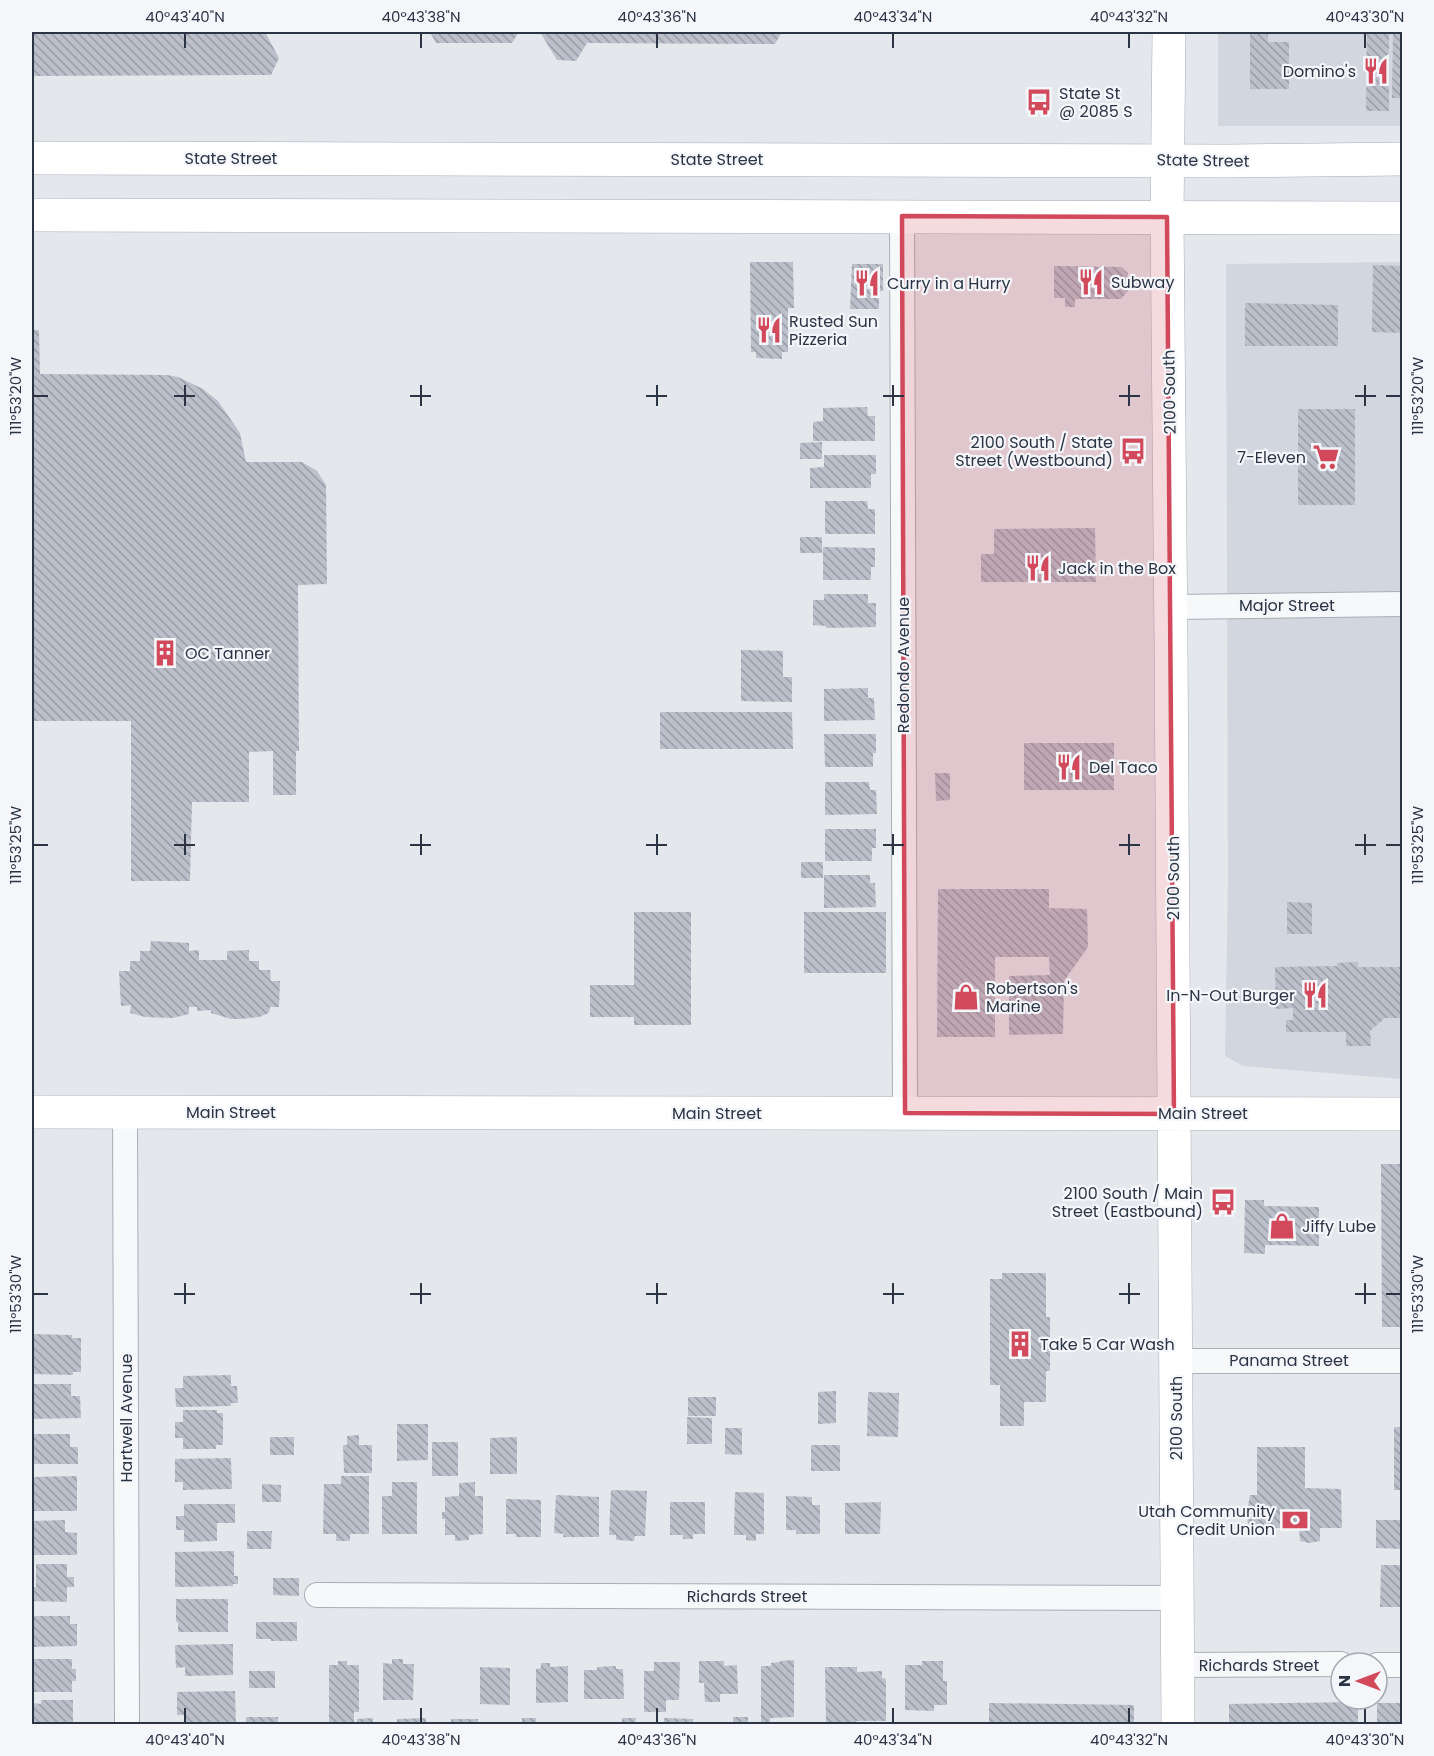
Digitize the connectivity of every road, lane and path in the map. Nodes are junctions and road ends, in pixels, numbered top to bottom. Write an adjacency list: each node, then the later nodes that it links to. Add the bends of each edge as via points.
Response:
1 (1169, 32): 4 (main road, 2100 South)
2 (32, 158): 4 (main road, State Street)
3 (1402, 159): 4 (main road, State Street)
4 (1168, 160): 7 (main road, 2100 South)
5 (32, 216): 6 (main road)
6 (902, 216): 7 (main road); 13 (street, Redondo Avenue)
7 (1167, 217): 8 (main road); 10 (main road, 2100 South)
8 (1402, 218)
9 (1402, 604): 10 (street, Major Street)
10 (1171, 607): 14 (main road, 2100 South)
11 (32, 1112): 12 (main road, Main Street)
12 (125, 1112): 13 (main road, Main Street); 22 (street, Hartwell Avenue)
13 (904, 1113): 14 (main road, Main Street)
14 (1174, 1114): 15 (main road, Main Street); 16 (main road, 2100 South)
15 (1402, 1114)
16 (1176, 1361): 17 (street, Panama Street); 19 (main road, 2100 South)
17 (1402, 1361)
18 (317, 1595): 19 (street, Richards Street)
19 (1177, 1598): 21 (main road, 2100 South)
20 (1329, 1664): 21 (street, Richards Street)
21 (1177, 1665): 23 (main road, 2100 South)
22 (127, 1725)
23 (1178, 1725)

